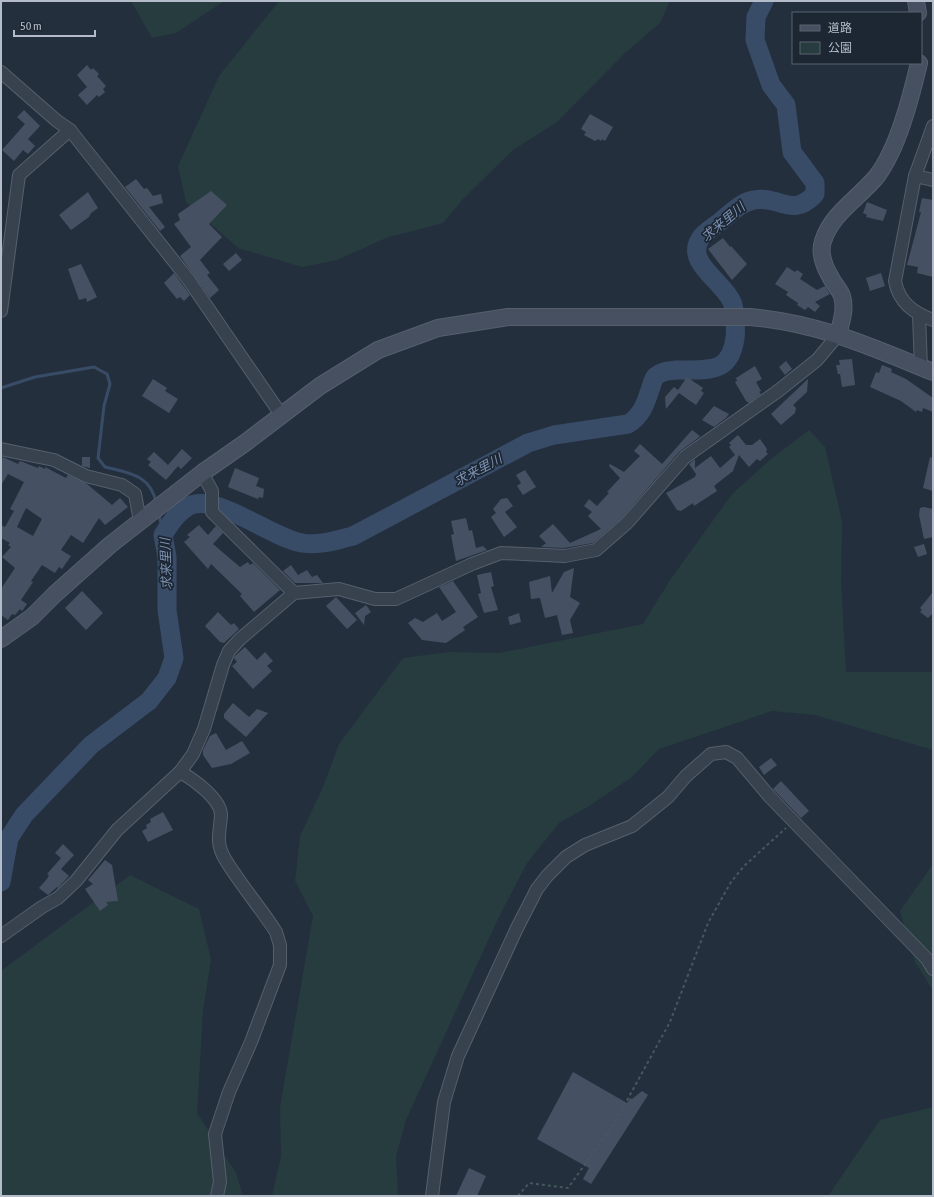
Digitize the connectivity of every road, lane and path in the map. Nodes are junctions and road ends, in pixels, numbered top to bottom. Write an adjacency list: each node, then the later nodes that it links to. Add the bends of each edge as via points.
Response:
1 (919, 64): 10 (street, via 914,88 887,159 877,176 835,218 822,243 823,260 830,278 842,295 844,311)
2 (1, 72): 4 (street, via 56,121)
3 (933, 126): 5 (street)
4 (70, 130): 7 (street, via 18,175); 12 (street, via 188,279)
5 (915, 176): 6 (street); 8 (street, via 896,281 897,291 906,304)
6 (933, 180)
7 (1, 311)
8 (919, 315): 9 (street); 11 (street)
9 (933, 320)
10 (838, 335): 11 (street); 12 (street, via 782,320 750,317 508,317 438,328 378,350 320,386); 16 (street, via 817,360 685,457 627,523 596,550 565,556 501,553 396,599 375,599 339,590)
11 (927, 370)
12 (282, 416): 14 (street)
13 (1, 449): 15 (street, via 54,460 86,476 122,485 135,494)
14 (202, 473): 15 (street); 16 (street, via 212,491 212,512)
15 (143, 518): 17 (street, via 77,574 32,617)
16 (294, 593): 18 (street, via 240,639 229,652 222,665 204,730 193,754)
17 (1, 639)
18 (180, 772): 20 (street, via 117,830 76,881 58,898); 22 (street, via 194,779 213,798 221,813 218,841 225,859 276,932 280,946 280,965 273,986 229,1092 215,1134 220,1182)
19 (793, 822): 21 (street, via 927,959); 23 (street, via 748,773 738,758 726,752 711,754 686,776 668,797 632,826 585,845 566,857 547,876 517,928 458,1056 444,1102); 24 (path, via 744,866 731,882 708,923 670,1022 614,1124 568,1188 529,1183)
20 (1, 936)
21 (933, 969)
22 (217, 1196)
23 (432, 1196)
24 (518, 1196)

